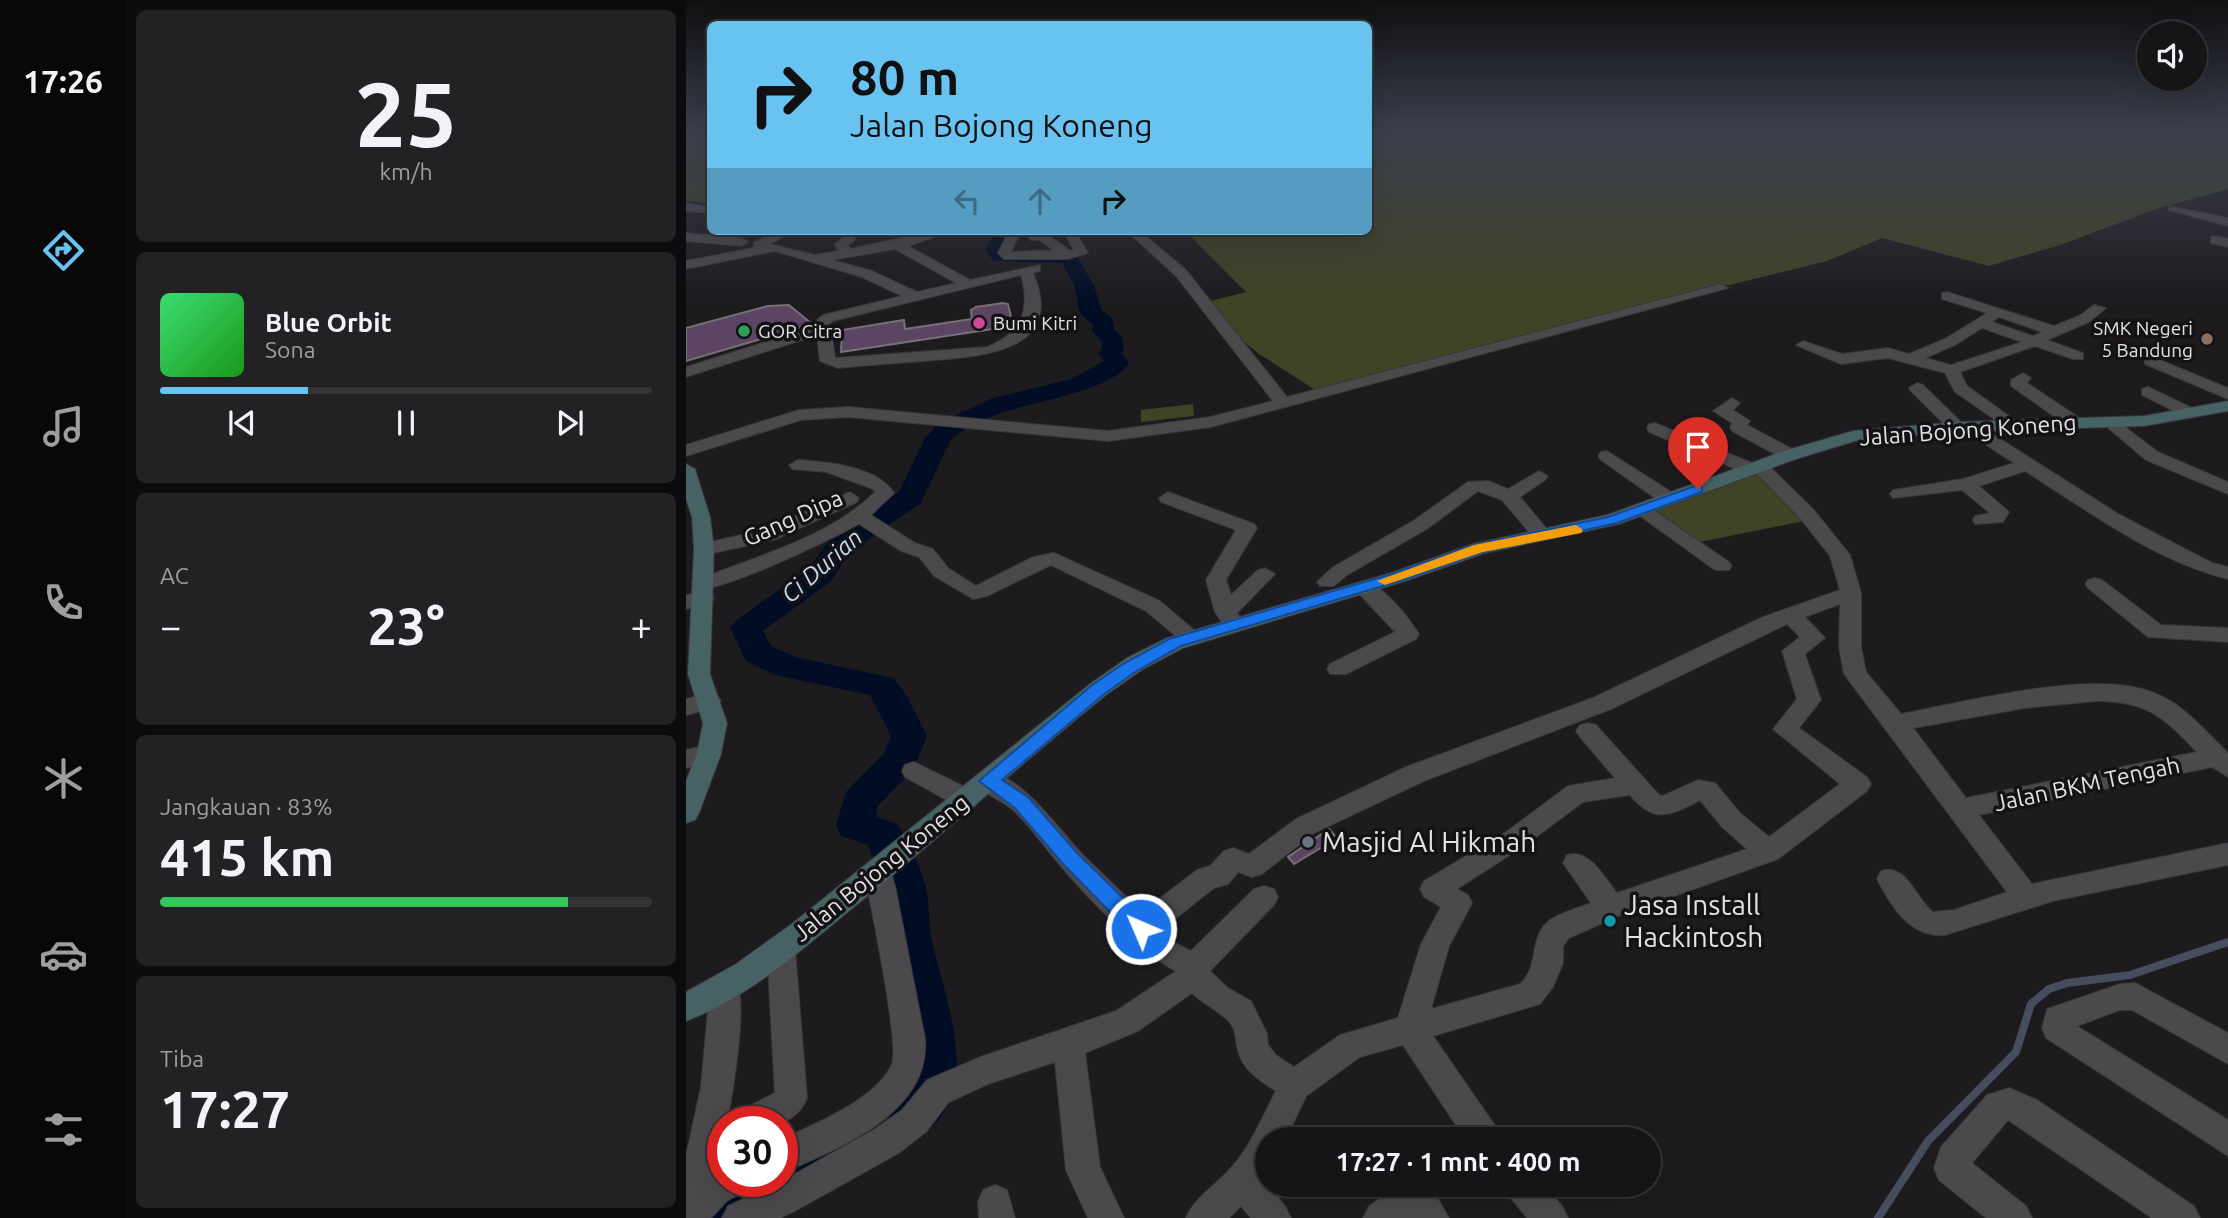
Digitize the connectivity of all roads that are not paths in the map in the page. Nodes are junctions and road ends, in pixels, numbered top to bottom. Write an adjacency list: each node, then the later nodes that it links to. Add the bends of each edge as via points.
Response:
1 (686, 207): 3 (street)
2 (2173, 208): 4 (street)
3 (707, 210)
4 (2226, 220)
5 (707, 226): 13 (street)
6 (779, 235): 16 (street, via 757,245)
7 (848, 235): 17 (street, via 841,244)
8 (935, 235): 15 (street)
9 (1013, 235): 18 (street, via 1004,253 1009,256)
10 (1032, 235): 18 (street, via 1042,236)
11 (1071, 235): 18 (street, via 1082,253)
12 (1138, 235): 41 (street, via 1181,273)
13 (686, 236): 14 (street)
14 (742, 242)
15 (897, 245): 17 (street); 21 (street)
16 (765, 247): 19 (street); 20 (street)
17 (846, 254): 19 (street)
18 (1068, 255)
19 (818, 258): 24 (street, via 881,279)
20 (686, 265)
21 (968, 284): 24 (street); 28 (street, via 1031,271 1031,319 1009,342 989,351 832,362 828,361)
22 (1721, 288): 41 (street)
23 (1947, 296): 26 (street)
24 (916, 297): 28 (street, via 835,315 823,321)
25 (2099, 308): 29 (street)
26 (1998, 312): 29 (street); 33 (street, via 1950,342)
27 (1987, 325): 30 (street)
28 (823, 329): 36 (street)
29 (2054, 331): 30 (street)
30 (2035, 341): 32 (street); 35 (street)
31 (1803, 345): 33 (street, via 1842,359 1881,353)
32 (2078, 356)
33 (1912, 358): 35 (street)
34 (2150, 361): 40 (street)
35 (1951, 370): 47 (street, via 1961,389)
36 (686, 372)
37 (2023, 378): 46 (street, via 2017,383)
38 (1917, 388): 48 (street)
39 (2148, 392): 44 (street)
40 (2228, 394)
41 (1283, 403): 50 (street, via 1224,419 1124,435 848,412 799,415)
42 (1732, 403): 51 (street, via 1721,411 1742,421 1738,428)
43 (2228, 406): 44 (street, Jalan Bojong Koneng)
44 (2190, 413): 45 (street, Jalan Bojong Koneng)
45 (2112, 422): 46 (street, Jalan Bojong Koneng); 59 (street, via 2156,458)
46 (2075, 423): 47 (street, Jalan Bojong Koneng)
47 (2010, 425): 48 (street, Jalan Bojong Koneng)
48 (1963, 427): 51 (street, Jalan Bojong Koneng, via 1869,433); 53 (street)
49 (1656, 428): 55 (street)
50 (686, 451)
51 (1790, 455): 55 (street, Jalan Bojong Koneng)
52 (1607, 456): 63 (street)
53 (2029, 464): 58 (street); 70 (street, via 2154,542)
54 (798, 465): 65 (street, Gang Dipa, via 828,467 880,485 885,493)
55 (1755, 468): 63 (street, Jalan Bojong Koneng); 75 (street, via 1807,514 1840,555)
56 (1539, 477): 61 (street)
57 (688, 479): 68 (street, via 701,517)
58 (1966, 484): 60 (street); 66 (street, via 2000,512 1996,518)
59 (2228, 489)
60 (1899, 494)
61 (1509, 496): 67 (street); 72 (street, via 1488,486 1474,486)
62 (1168, 498): 78 (street, via 1247,528 1216,580)
63 (1669, 499): 64 (street, Jalan Bojong Koneng)
64 (1643, 509): 67 (street, Jalan Bojong Koneng, via 1577,529); 69 (street)
65 (863, 515): 68 (street); 76 (street, Gang Dipa); 80 (street, via 908,547 926,553 941,572 973,593 1040,561 1054,559 1153,606)
66 (1982, 520)
67 (1541, 534): 74 (street, Jalan Bojong Koneng, via 1480,548)
68 (698, 544): 76 (street)
69 (1722, 566)
70 (2228, 573)
71 (1265, 574): 78 (street)
72 (1327, 582)
73 (2095, 584): 79 (street, via 2155,632)
74 (1363, 587): 78 (street, Jalan Bojong Koneng); 81 (street, via 1408,634)
75 (1851, 593): 77 (street); 84 (street, via 1850,647 1855,674)
76 (698, 595): 82 (street, via 699,674)
77 (1791, 615): 94 (street, via 1814,638 1793,651 1810,700 1785,729 1858,784); 102 (street, via 1603,704 1415,774 1305,826 1252,866 1233,859 1218,876 1207,878)
78 (1230, 618): 80 (street, Jalan Bojong Koneng)
79 (2228, 635)
80 (1191, 637): 89 (street, Jalan Bojong Koneng, via 1129,668)
81 (1338, 669)
82 (709, 701): 83 (street); 86 (street, via 715,723)
83 (686, 707)
84 (1896, 723): 87 (street, via 2082,693 2136,694 2162,708); 92 (street)
85 (1588, 731): 90 (street)
86 (697, 756): 93 (street)
87 (2222, 763): 92 (street, Jalan BKM Tengah)
88 (914, 771): 91 (street)
89 (988, 781): 91 (street, Jalan Bojong Koneng); 102 (street, via 1022,803 1071,860)
90 (1644, 794): 94 (street, via 1666,806 1698,789 1706,790 1731,820); 107 (street, via 1577,793 1515,839 1435,887 1436,892 1458,903 1435,944)
91 (966, 799): 97 (street, Jalan Bojong Koneng)
92 (1958, 810): 100 (street)
93 (686, 813)
94 (1769, 852): 101 (street)
95 (2228, 854): 100 (street)
96 (1576, 863): 101 (street)
97 (883, 868): 103 (street, Jalan Bojong Koneng); 116 (street, via 910,1057 907,1068 881,1101 854,1122)
98 (1891, 879): 100 (street, via 1930,924)
99 (1264, 897): 104 (street, via 1219,939)
100 (2025, 897)
101 (1611, 907): 107 (street, via 1559,929 1549,943 1548,962 1534,992)
102 (1141, 929): 104 (street)
103 (781, 949): 105 (street, Jalan Bojong Koneng); 112 (street, via 791,1098)
104 (1195, 971): 108 (street, via 1127,1021); 110 (street, via 1217,998 1240,1011 1265,1066)
105 (725, 987): 106 (street, Jalan Bojong Koneng); 111 (street)
106 (686, 1007)
107 (1410, 1029): 110 (street, via 1351,1045); 114 (street)
108 (1068, 1041): 125 (street, via 938,1091 914,1121 887,1141); 126 (street, via 1083,1170)
109 (2228, 1049): 115 (street, via 2144,999 2120,997 2057,1018 2062,1034)
110 (1296, 1085): 113 (street)
111 (718, 1106)
112 (785, 1106)
113 (1275, 1127)
114 (1475, 1127)
115 (2228, 1139)
116 (798, 1148)
117 (707, 1157): 120 (street)
118 (1255, 1162): 119 (street)
119 (1243, 1181): 127 (street); 128 (street)
120 (694, 1184)
121 (707, 1197): 124 (street)
122 (1532, 1197): 130 (street)
123 (1425, 1200): 129 (street, via 1407,1199)
124 (687, 1218)
125 (740, 1218)
126 (1106, 1218)
127 (1204, 1218)
128 (1273, 1218)
129 (1381, 1218)
130 (1550, 1218)
131 (2014, 1218): 132 (street, via 1951,1168 1953,1159 1998,1105 2025,1111)
132 (2182, 1218)

